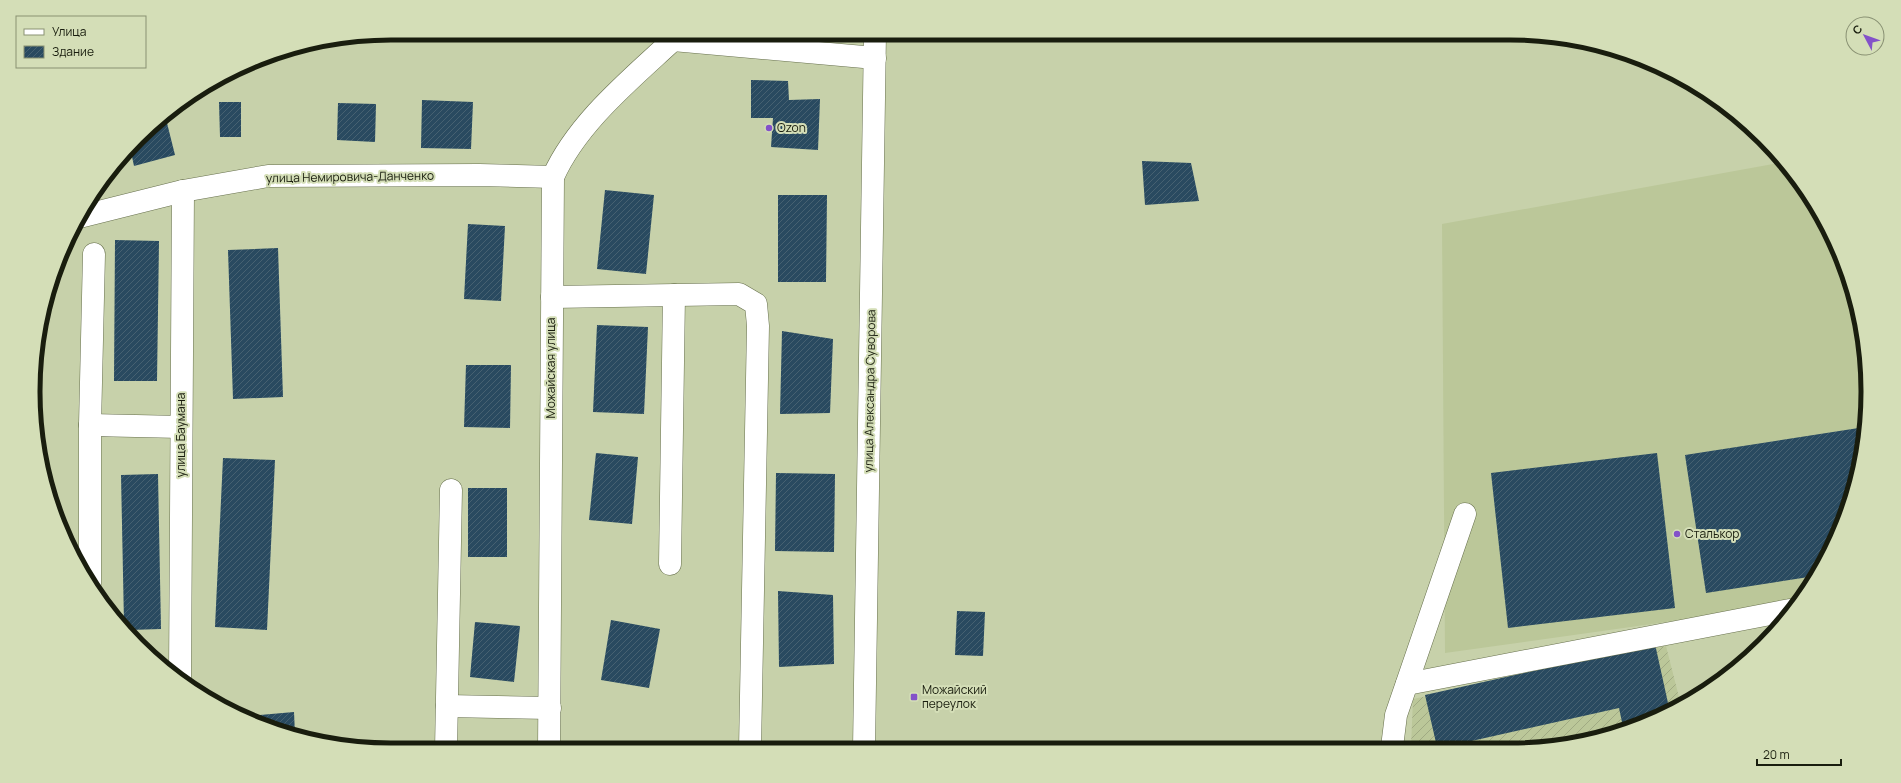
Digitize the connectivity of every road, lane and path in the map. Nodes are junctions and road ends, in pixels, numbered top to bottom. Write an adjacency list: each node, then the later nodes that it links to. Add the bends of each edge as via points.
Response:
1 (669, 40): 5 (street, Можайская улица, via 606,101 560,161)
2 (710, 40): 4 (street)
3 (875, 40): 4 (street, улица Александра Суворова)
4 (875, 58): 25 (street, улица Александра Суворова)
5 (553, 177): 6 (street, улица Немировича-Данченко, via 268,176); 10 (street, Можайская улица)
6 (183, 191): 7 (street, улица Немировича-Данченко); 12 (street, улица Баумана)
7 (87, 216)
8 (94, 254): 11 (street)
9 (674, 295): 10 (street); 15 (street); 24 (street, via 739,294 756,304 758,334)
10 (552, 297): 21 (street, Можайская улица)
11 (90, 426): 12 (street); 16 (street)
12 (181, 427): 18 (street, улица Баумана)
13 (451, 490): 20 (street)
14 (1465, 514): 19 (street)
15 (670, 564)
16 (90, 572)
17 (1783, 611): 19 (street)
18 (180, 672)
19 (1407, 684): 26 (street, via 1396,715)
20 (447, 706): 21 (street); 22 (street)
21 (550, 708): 23 (street, Можайская улица)
22 (446, 743)
23 (550, 743)
24 (750, 743)
25 (864, 743)
26 (1392, 743)

